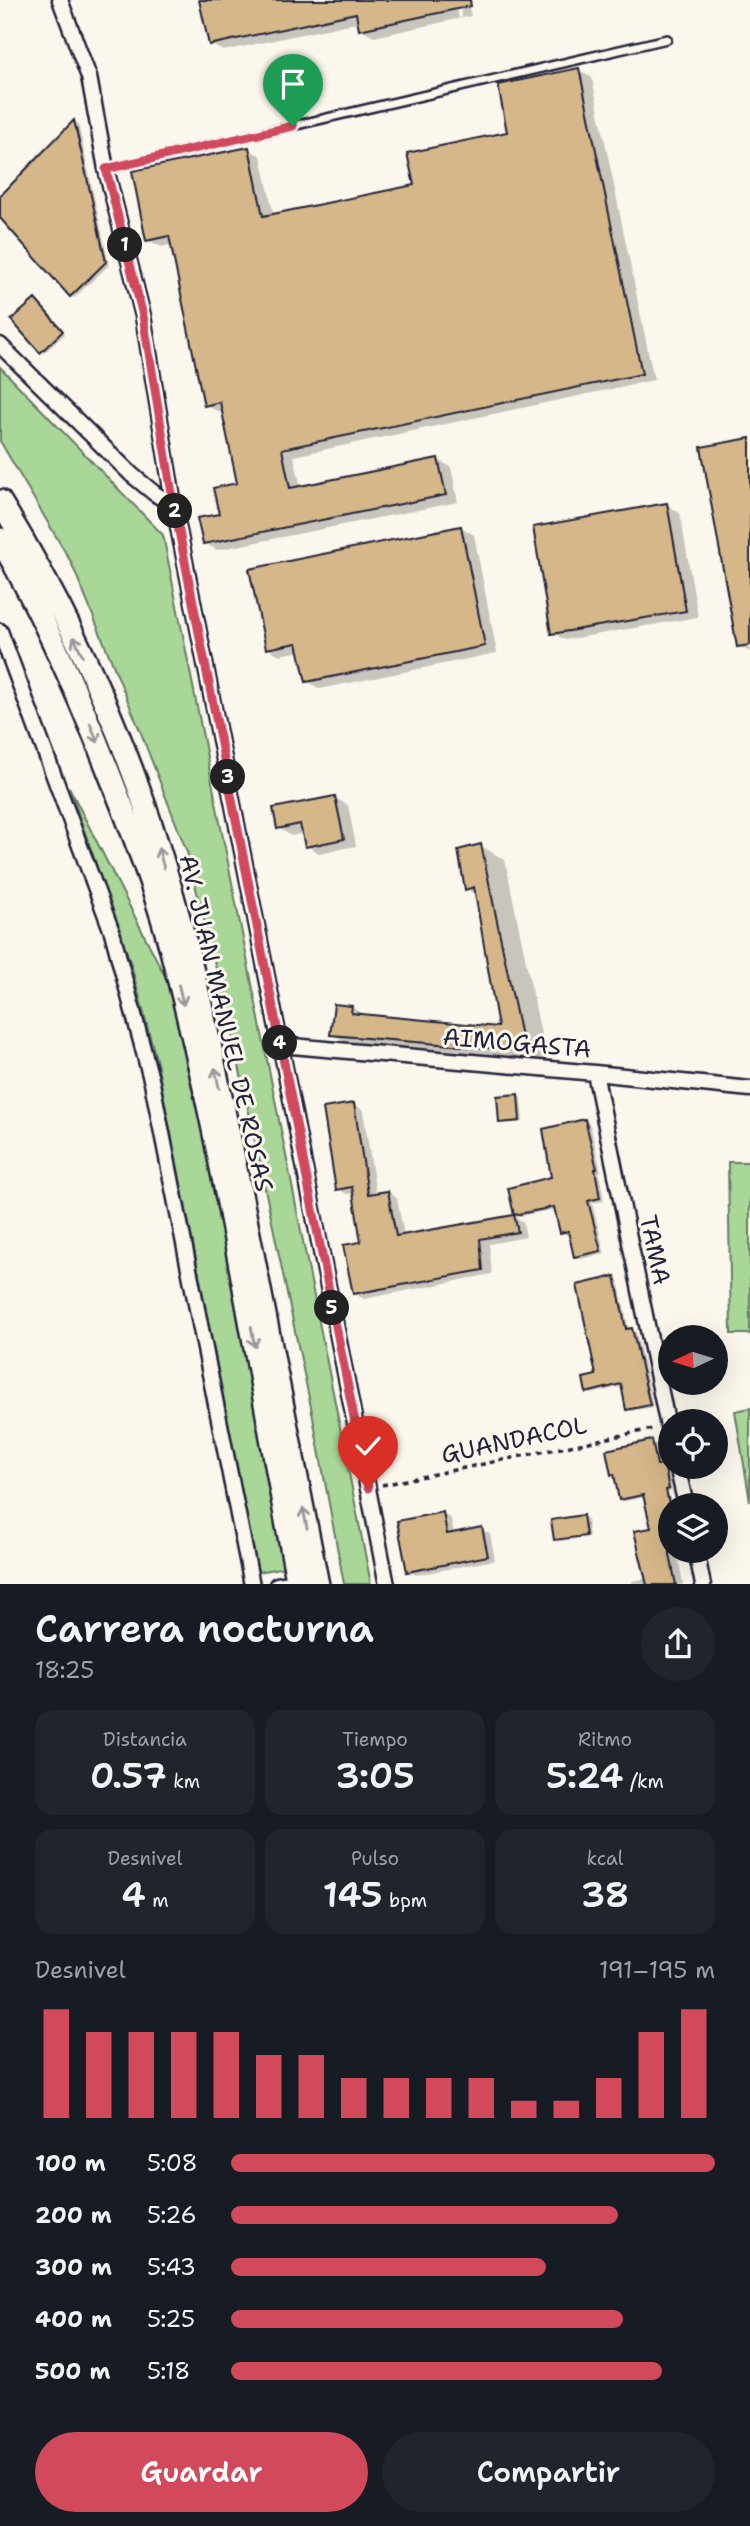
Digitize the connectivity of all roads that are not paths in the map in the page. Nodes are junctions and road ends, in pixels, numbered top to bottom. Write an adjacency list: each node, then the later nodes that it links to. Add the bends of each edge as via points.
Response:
1 (60, 0): 3 (street, via 89,77)
2 (667, 39): 3 (lane)
3 (106, 169): 6 (street, via 143,316)
4 (0, 345): 6 (street, via 132,475)
5 (0, 501): 15 (main road, AV. JUAN MANUEL DE ROSAS, one-way to 5, via 214,1063 193,975 150,822 123,747 48,585)
6 (174, 506): 9 (street)
7 (0, 540): 15 (main road, AV. JUAN MANUEL DE ROSAS, one-way to 15, via 83,707 167,937 221,1170)
8 (0, 631): 14 (street, via 125,978 152,1083)
9 (281, 1045): 10 (street, AIMOGASTA); 16 (street)
10 (595, 1073): 11 (street, AIMOGASTA); 12 (street, TAMA)
11 (750, 1089)
12 (664, 1409)
13 (699, 1563): 17 (street)
14 (252, 1584)
15 (298, 1584)
16 (387, 1584)
17 (704, 1584)

